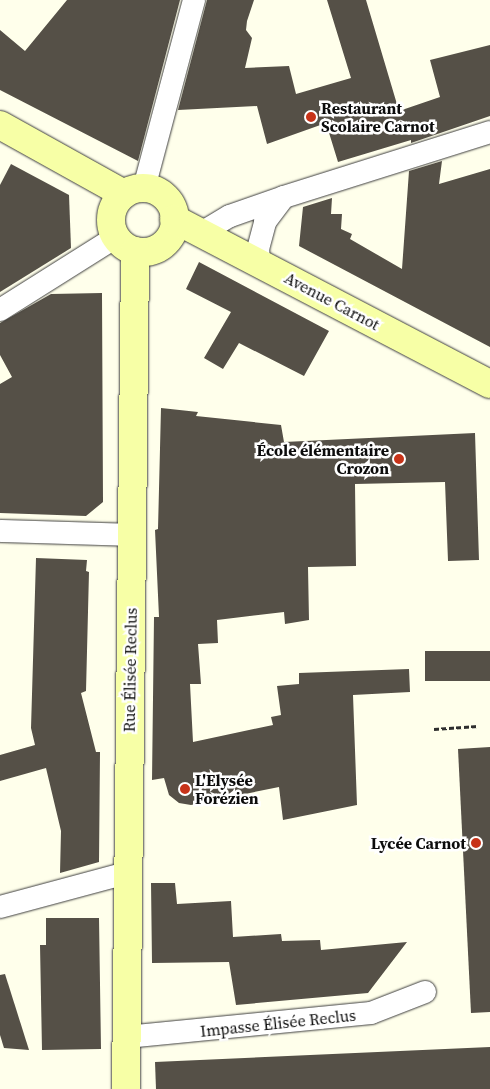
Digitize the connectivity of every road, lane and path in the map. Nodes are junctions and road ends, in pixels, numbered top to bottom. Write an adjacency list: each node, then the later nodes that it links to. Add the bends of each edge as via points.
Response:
1 (194, 0): 4 (street)
2 (0, 125): 4 (street)
3 (490, 132): 5 (street)
4 (134, 191): 6 (street, via 162,194 173,210); 8 (street, via 117,201 111,219)
5 (284, 197): 7 (street, via 230,216); 9 (street, via 265,222 258,249)
6 (174, 219): 7 (street, Avenue Carnot); 8 (street, via 169,238 154,249)
7 (203, 232): 9 (street, Avenue Carnot)
8 (126, 244): 10 (street); 13 (street, Rue Élisée Reclus)
9 (259, 262): 11 (street, Avenue Carnot)
10 (0, 310)
11 (490, 384)
12 (0, 530): 13 (street)
13 (132, 535): 16 (street, Rue Élisée Reclus)
14 (478, 726): 15 (path)
15 (434, 729)
16 (127, 873): 17 (street); 19 (street, Rue Élisée Reclus)
17 (0, 907)
18 (425, 992): 19 (street, Impasse Élisée Reclus, via 371,1013)
19 (126, 1036): 20 (street, Rue Élisée Reclus)
20 (126, 1089)

